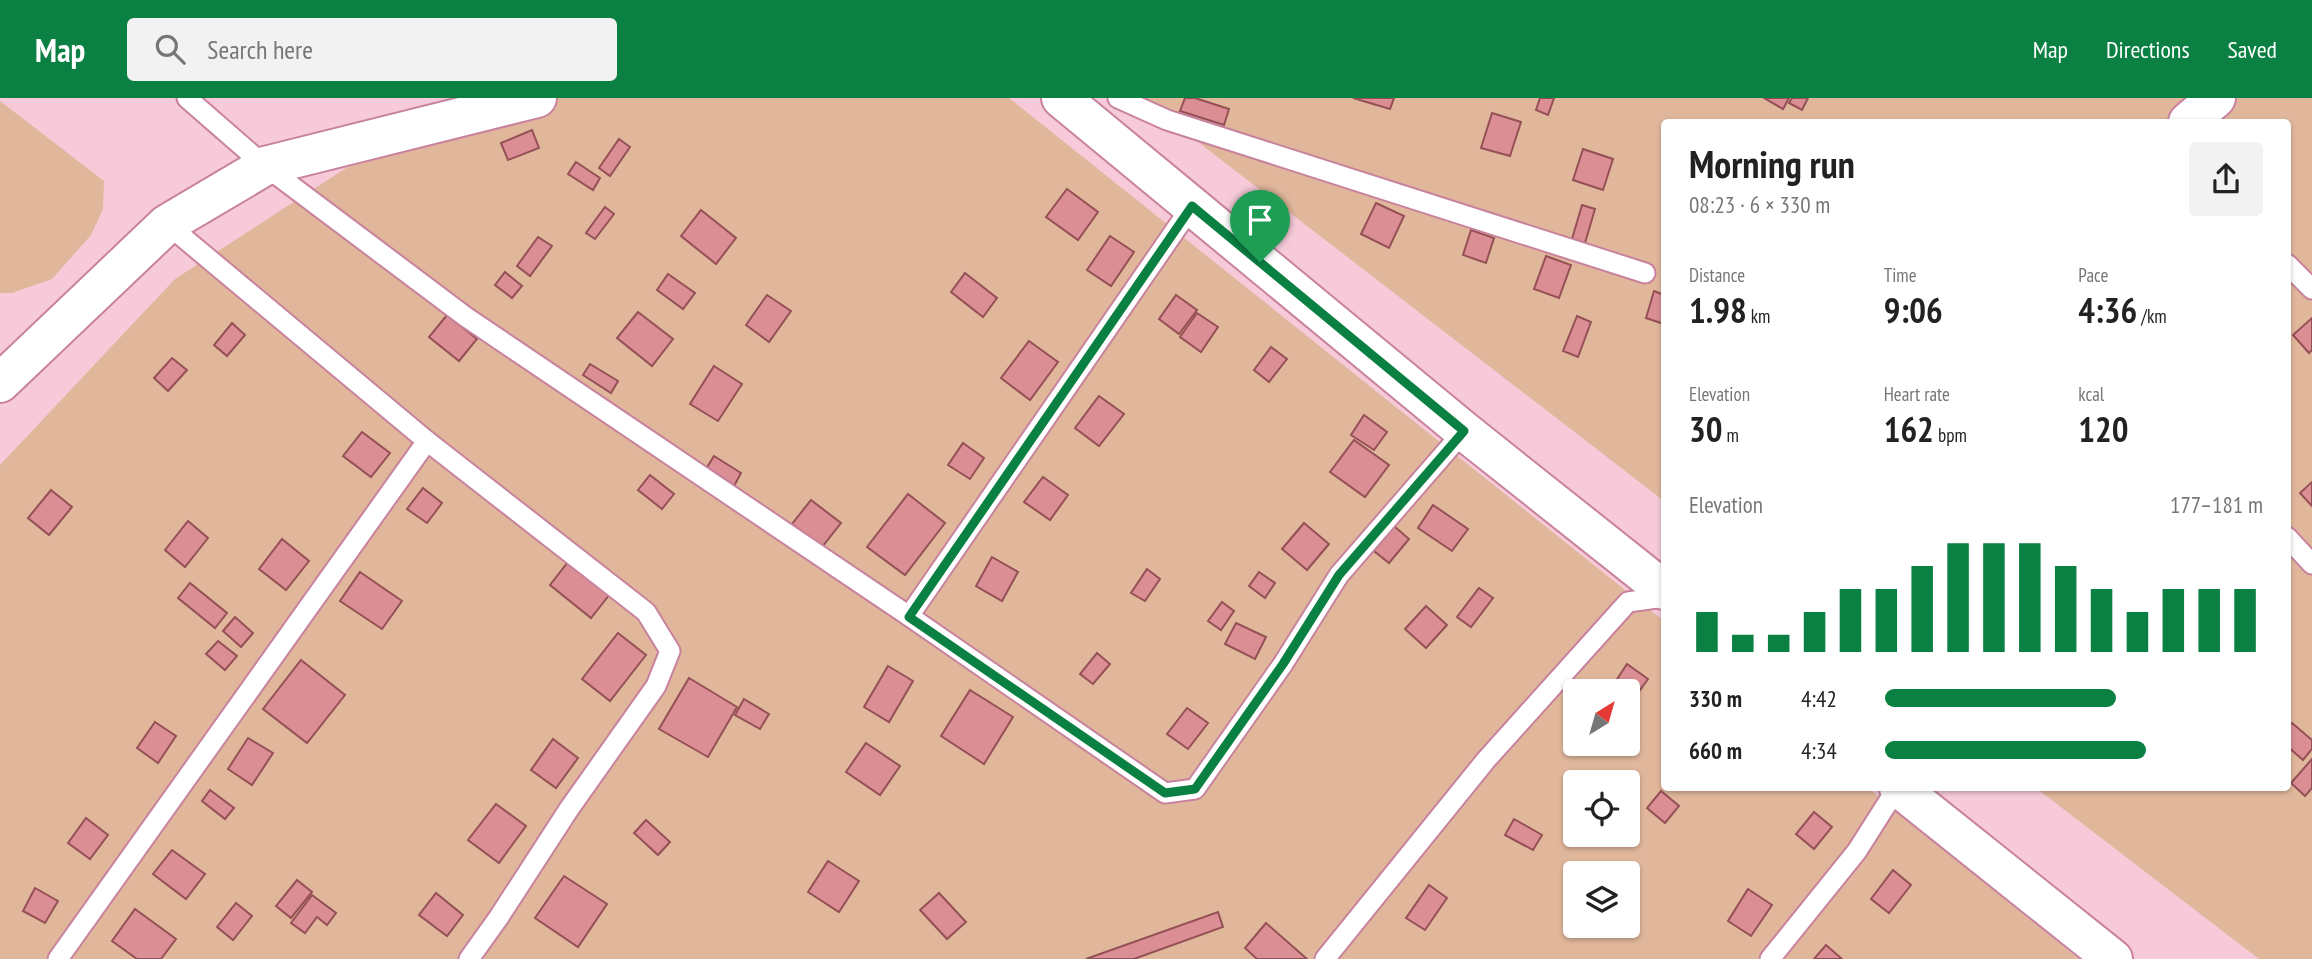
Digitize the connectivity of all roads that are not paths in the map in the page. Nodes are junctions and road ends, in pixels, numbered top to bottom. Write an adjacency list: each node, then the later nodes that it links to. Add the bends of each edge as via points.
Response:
1 (187, 98): 7 (lane)
2 (537, 98): 7 (street)
3 (1065, 98): 8 (street)
4 (1118, 98): 11 (lane, via 1167,120)
5 (2216, 98): 6 (street)
6 (2192, 119)
7 (265, 166): 9 (street); 20 (lane, via 466,317)
8 (1192, 206): 14 (street); 20 (lane)
9 (167, 224): 13 (street); 15 (lane)
10 (2291, 268): 12 (lane)
11 (1645, 273)
12 (2312, 289)
13 (0, 383)
14 (1464, 431): 18 (street); 20 (lane, via 1339,575 1195,789 1165,793)
15 (427, 441): 23 (lane); 24 (lane, via 646,612 670,651 656,686)
16 (2291, 541): 17 (lane)
17 (2312, 564)
18 (1661, 588)
19 (1661, 597): 25 (lane, via 1628,602 1486,760)
20 (909, 617)
21 (1896, 791): 26 (lane, via 1857,851)
22 (1902, 791): 27 (street)
23 (58, 959)
24 (469, 959)
25 (1325, 959)
26 (1770, 959)
27 (2113, 959)

